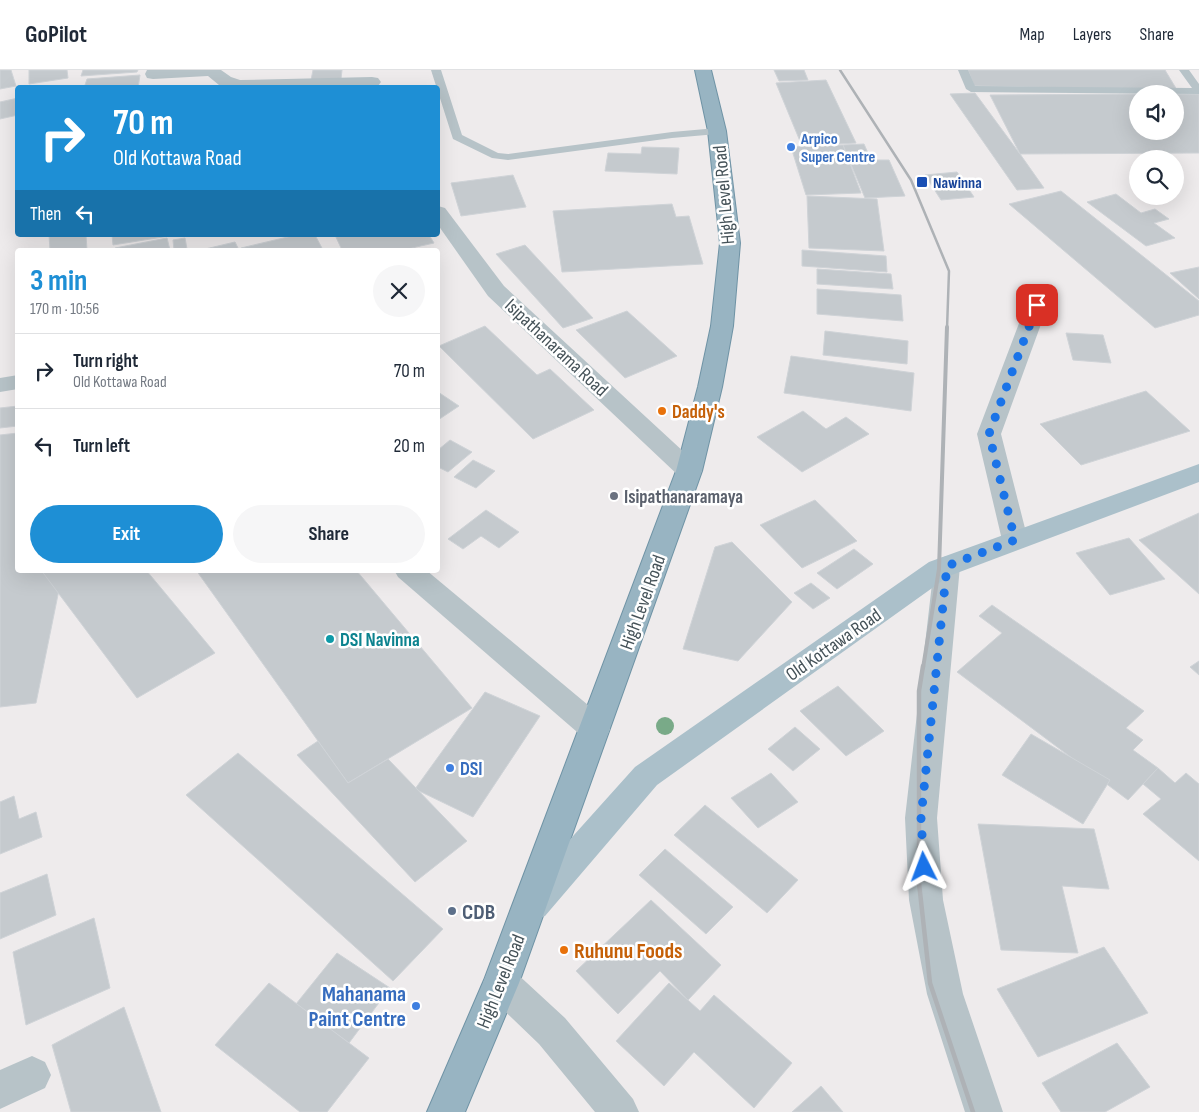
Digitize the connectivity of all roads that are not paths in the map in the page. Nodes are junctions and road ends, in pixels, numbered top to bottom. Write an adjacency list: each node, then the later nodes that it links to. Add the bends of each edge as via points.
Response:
1 (436, 70): 8 (lane, via 457,137 496,156)
2 (703, 70): 8 (highway, High Level Road)
3 (963, 70): 7 (lane, via 971,89)
4 (1184, 70): 7 (lane)
5 (153, 74): 6 (street, via 212,70 225,81 239,85)
6 (372, 80)
7 (1199, 91)
8 (717, 131): 13 (highway, High Level Road, via 730,243 722,326)
9 (440, 215): 13 (street, Isipathanarama Road, via 496,291)
10 (1037, 305): 15 (street, via 989,434)
11 (15, 382): 12 (street)
12 (0, 385)
13 (689, 471): 18 (highway, High Level Road)
14 (1199, 474): 15 (main road, Old Kottawa Road)
15 (1015, 540): 16 (main road, Old Kottawa Road)
16 (947, 566): 19 (main road, Old Kottawa Road, via 646,776); 23 (street, via 921,818 925,891 945,994)
17 (412, 573): 18 (street)
18 (595, 729): 19 (highway, High Level Road)
19 (528, 910): 20 (highway, High Level Road)
20 (501, 983): 21 (highway, High Level Road); 22 (street, via 552,1031)
21 (446, 1112)
22 (620, 1112)
23 (984, 1112)

